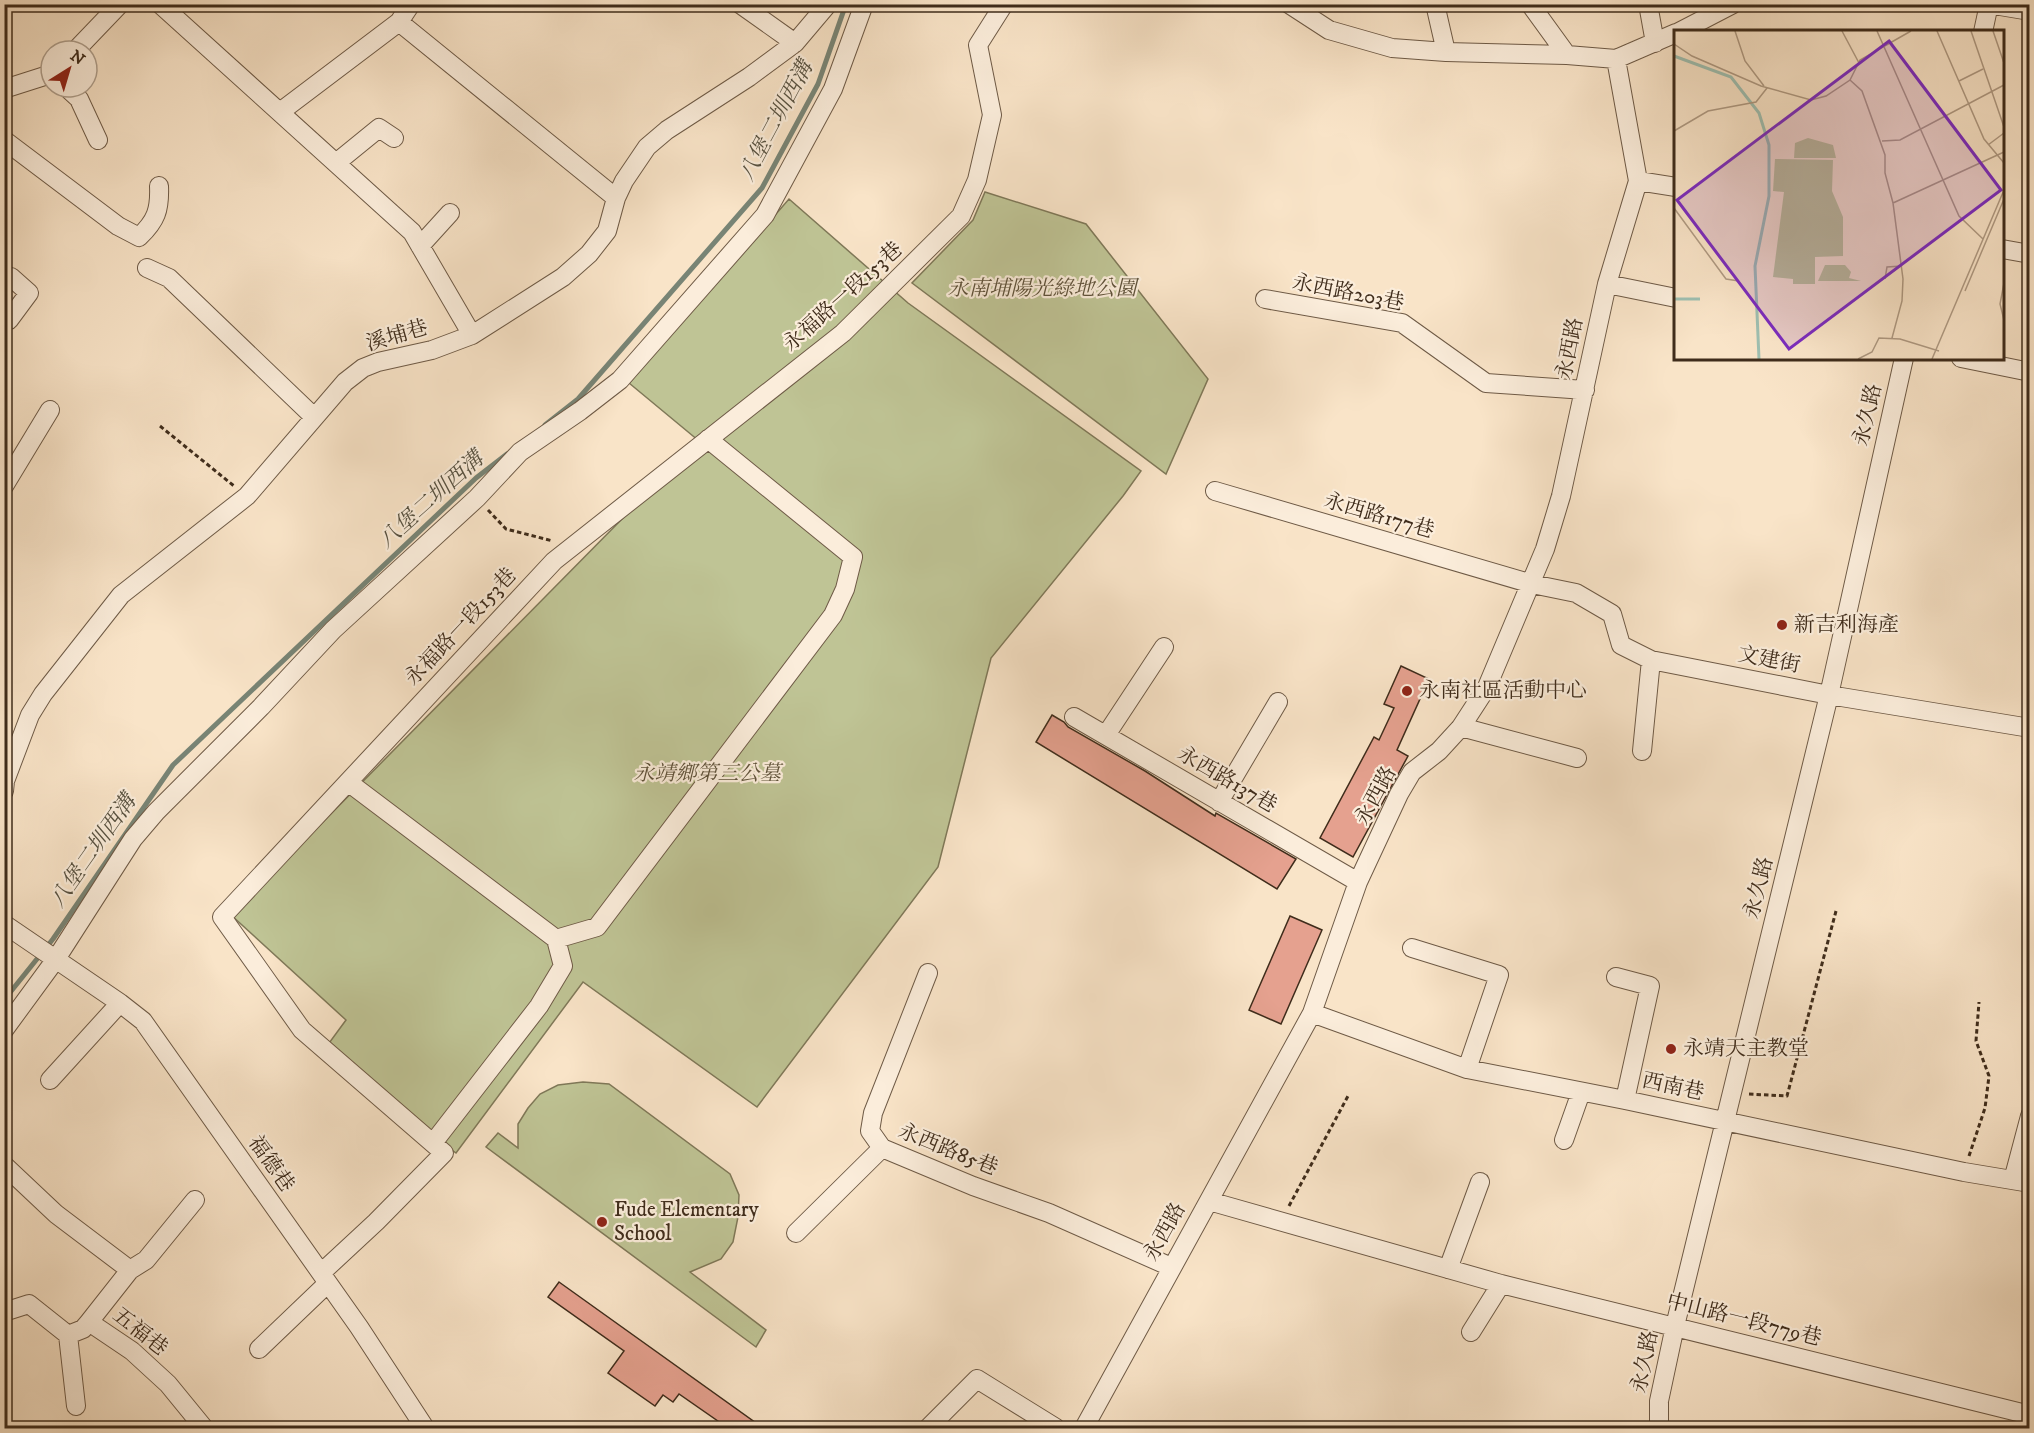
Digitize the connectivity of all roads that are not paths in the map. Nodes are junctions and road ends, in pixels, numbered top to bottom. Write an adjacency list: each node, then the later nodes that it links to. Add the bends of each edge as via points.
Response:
1 (120, 4): 19 (street)
2 (160, 4): 28 (street)
3 (411, 4): 15 (street)
4 (740, 4): 21 (street)
5 (828, 4): 21 (street, 溪埔巷)
6 (864, 4): 76 (street, via 832,89 765,215 620,380 520,452 477,498 333,630 156,812)
7 (1004, 4): 54 (street, 永福路一段153巷, via 978,45 992,115 977,180 962,216 843,333)
8 (1289, 4): 22 (street, via 1329,30 1392,48)
9 (1435, 4): 22 (street)
10 (1530, 4): 23 (street)
11 (1648, 4): 20 (street)
12 (1733, 4): 16 (street)
13 (1989, 5): 14 (street); 17 (street)
14 (2030, 11)
15 (399, 22): 28 (street); 36 (street)
16 (1681, 30)
17 (1983, 30)
18 (1674, 34): 20 (street)
19 (86, 39)
20 (1655, 43): 24 (street)
21 (795, 44): 36 (street, 溪埔巷, via 647,147)
22 (1446, 52): 23 (street)
23 (1567, 55): 24 (street)
24 (1616, 59): 33 (street, 永西路)
25 (39, 78): 26 (street)
26 (4, 89)
27 (79, 99): 31 (street)
28 (280, 112): 32 (street)
29 (394, 138): 32 (street, via 379,128)
30 (4, 140): 34 (street, via 118,226 139,237 152,225 160,203)
31 (98, 140)
32 (336, 163): 38 (street, via 412,232)
33 (1638, 181): 35 (street); 43 (street, 永西路)
34 (159, 186)
35 (1674, 187)
36 (616, 198): 47 (street, 溪埔巷, via 607,231 589,254 563,277)
37 (450, 213): 38 (street)
38 (420, 246): 47 (street)
39 (2004, 249): 40 (street)
40 (2030, 254)
41 (147, 268): 53 (street, via 169,278)
42 (11, 277): 46 (street, via 29,293 9,320)
43 (1606, 284): 44 (street); 51 (street, 永西路)
44 (1674, 298)
45 (1265, 299): 51 (street, 永西路203巷, via 1402,323 1486,383)
46 (4, 316)
47 (472, 335): 53 (street, 溪埔巷, via 432,351 363,368)
48 (1904, 360): 60 (street, 永久路)
49 (1971, 360): 50 (street)
50 (2030, 372)
51 (1585, 390): 57 (street, 永西路, via 1561,496)
52 (50, 410): 55 (street)
53 (314, 417): 68 (street, 溪埔巷, via 247,496 121,595 43,694 30,716)
54 (708, 439): 69 (street, 永福路一段153巷, via 554,561); 74 (street, via 852,557 845,589 833,615 597,927)
55 (4, 486)
56 (1215, 491): 57 (street, 永西路177巷)
57 (1532, 584): 59 (street, 文建街, via 1576,593 1612,614 1621,645); 63 (street, 永西路, via 1487,687)
58 (1164, 647): 65 (street)
59 (1651, 660): 60 (street, 文建街); 66 (street)
60 (1829, 695): 64 (street, 文建街); 87 (street, 永久路)
61 (1278, 702): 71 (street)
62 (1074, 717): 65 (street, 永西路137巷)
63 (1461, 727): 67 (street); 72 (street, 永西路, via 1412,772)
64 (2030, 728)
65 (1106, 735): 71 (street, 永西路137巷)
66 (1641, 750)
67 (1577, 758)
68 (5, 781): 70 (street, 溪埔巷)
69 (348, 782): 74 (street); 89 (street, 永福路一段153巷, via 222,917 302,1030)
70 (4, 791)
71 (1219, 801): 72 (street, 永西路137巷)
72 (1358, 882): 80 (street, 永西路)
73 (4, 924): 76 (street, 福德巷)
74 (556, 939): 89 (street, via 563,966 538,1006)
75 (1412, 948): 82 (street, via 1499,975)
76 (49, 954): 79 (street, 福德巷); 81 (street)
77 (927, 973): 90 (street, 永西路85巷, via 873,1113 870,1131)
78 (1616, 977): 85 (street, via 1650,986)
79 (120, 1003): 83 (street); 100 (street, 福德巷, via 143,1021)
80 (1312, 1013): 82 (street, 西南巷); 95 (street, 永西路)
81 (4, 1030)
82 (1467, 1069): 84 (street, 西南巷)
83 (50, 1080)
84 (1581, 1092): 85 (street, 西南巷); 88 (street)
85 (1625, 1100): 87 (street, 西南巷)
86 (2030, 1116): 93 (street)
87 (1725, 1122): 93 (street, 西南巷); 104 (street, 永久路)
88 (1564, 1140)
89 (433, 1143): 100 (street, via 444,1153)
90 (882, 1148): 96 (street); 97 (street, 永西路85巷, via 1049,1213)
91 (4, 1165): 99 (street, via 56,1214)
92 (1480, 1182): 98 (street)
93 (2021, 1182)
94 (195, 1200): 99 (street, via 146,1260)
95 (1209, 1201): 97 (street, 永西路); 98 (street, 中山路一段779巷)
96 (796, 1233)
97 (1171, 1267): 114 (street, 永西路)
98 (1448, 1269): 101 (street, 中山路一段779巷)
99 (130, 1270): 103 (street)
100 (324, 1278): 107 (street); 111 (street, 福德巷)
101 (1501, 1284): 104 (street, 中山路一段779巷); 105 (street)
102 (4, 1312): 106 (street, via 29,1304)
103 (89, 1322): 106 (street, 五福巷); 110 (street, 五福巷, via 154,1370)
104 (1675, 1326): 109 (street, 中山路一段779巷); 115 (street, 永久路, via 1659,1401)
105 (1472, 1332)
106 (68, 1335): 108 (street)
107 (259, 1349)
108 (76, 1406)
109 (2030, 1415)
110 (204, 1428)
111 (425, 1428)
112 (928, 1428): 113 (street, via 977,1380)
113 (1056, 1428)
114 (1084, 1428)
115 (1659, 1428)

